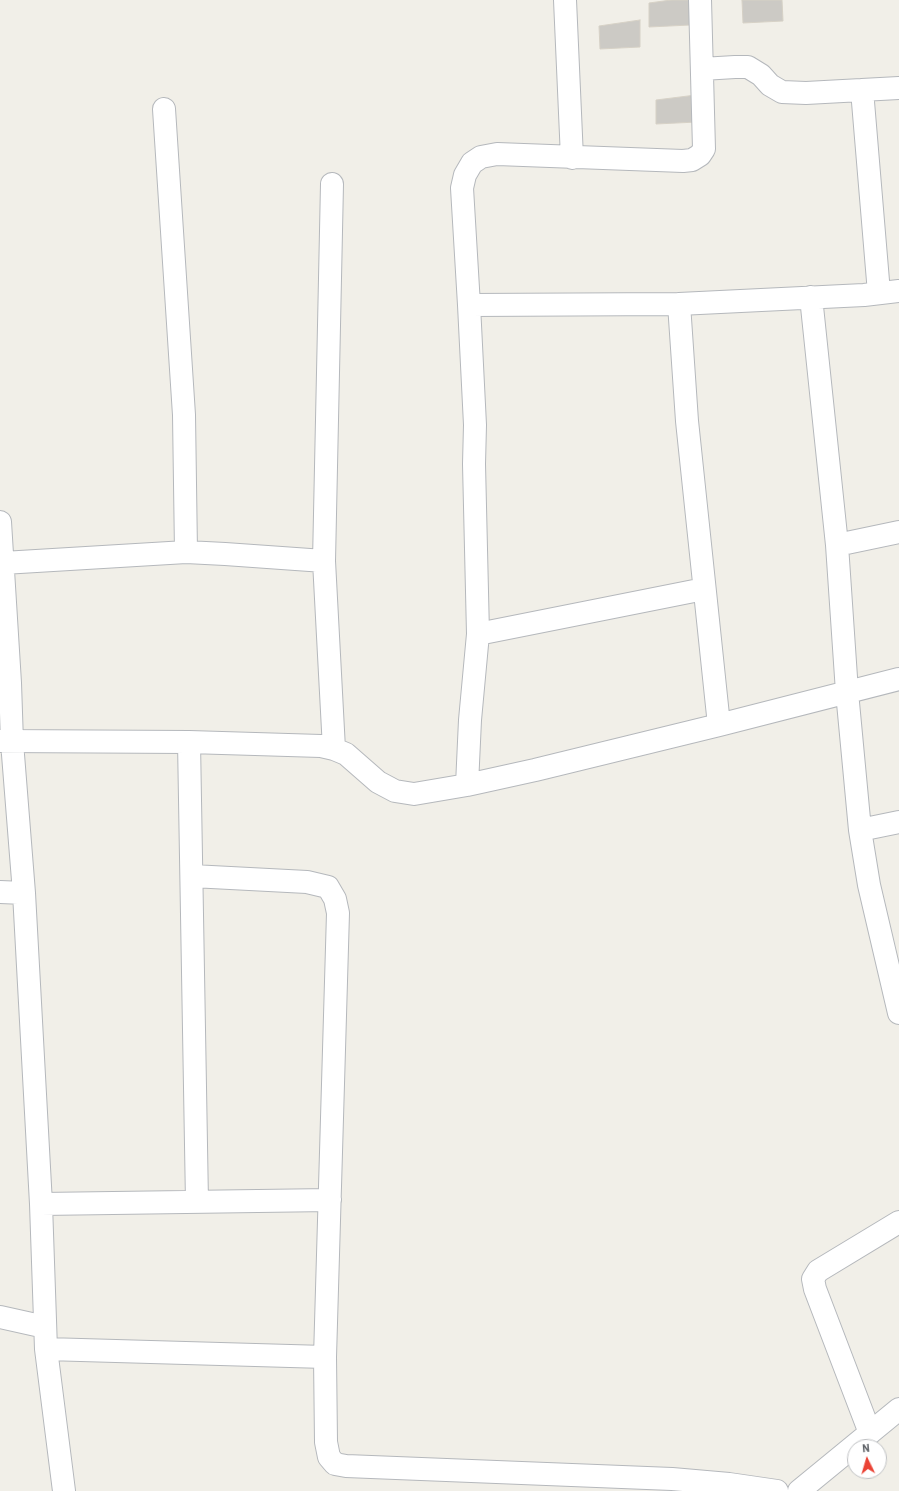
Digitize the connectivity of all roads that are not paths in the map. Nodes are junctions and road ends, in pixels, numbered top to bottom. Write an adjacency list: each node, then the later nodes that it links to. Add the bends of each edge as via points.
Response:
1 (565, 0): 7 (street)
2 (700, 0): 3 (street)
3 (702, 69): 5 (street, via 748,67 782,92); 7 (street, via 704,150 700,155 692,160 683,161)
4 (899, 88): 5 (street)
5 (862, 90): 9 (street)
6 (164, 109): 16 (street, via 184,415)
7 (572, 158): 12 (street, via 497,154 472,163 465,175 462,188)
8 (332, 184): 17 (street)
9 (889, 292): 10 (street)
10 (811, 297): 11 (street); 15 (street)
11 (679, 304): 12 (street); 19 (street, via 687,421)
12 (470, 305): 20 (street, via 475,425)
13 (0, 522): 18 (street)
14 (899, 532): 15 (street)
15 (837, 545): 22 (street)
16 (186, 552): 17 (street); 18 (street)
17 (324, 561): 26 (street)
18 (3, 563): 24 (street)
19 (704, 588): 20 (street); 23 (street)
20 (478, 634): 27 (street)
21 (899, 679): 22 (street)
22 (847, 692): 23 (street); 29 (street)
23 (719, 726): 27 (street)
24 (6, 741): 25 (street); 32 (street)
25 (189, 742): 26 (street, via 321,746); 30 (street)
26 (334, 749): 27 (street, via 346,754 378,782 395,791 414,794)
27 (467, 785)
28 (899, 822): 29 (street)
29 (860, 830): 33 (street, via 869,885)
30 (192, 876): 34 (street, via 307,882 328,887 335,899 338,913); 35 (street)
31 (0, 892): 32 (street)
32 (24, 893): 36 (street)
33 (899, 1013)
34 (330, 1200): 35 (street); 41 (street)
35 (197, 1202): 36 (street)
36 (41, 1204): 39 (street)
37 (899, 1222): 43 (street, via 818,1271 813,1279)
38 (0, 1317): 39 (street)
39 (45, 1327): 40 (street)
40 (46, 1349): 41 (street); 44 (street)
41 (325, 1357): 45 (street, via 326,1442 329,1456 335,1464 672,1479)
42 (899, 1409): 43 (street)
43 (870, 1432): 46 (street)
44 (64, 1491)
45 (777, 1491)
46 (799, 1491)

